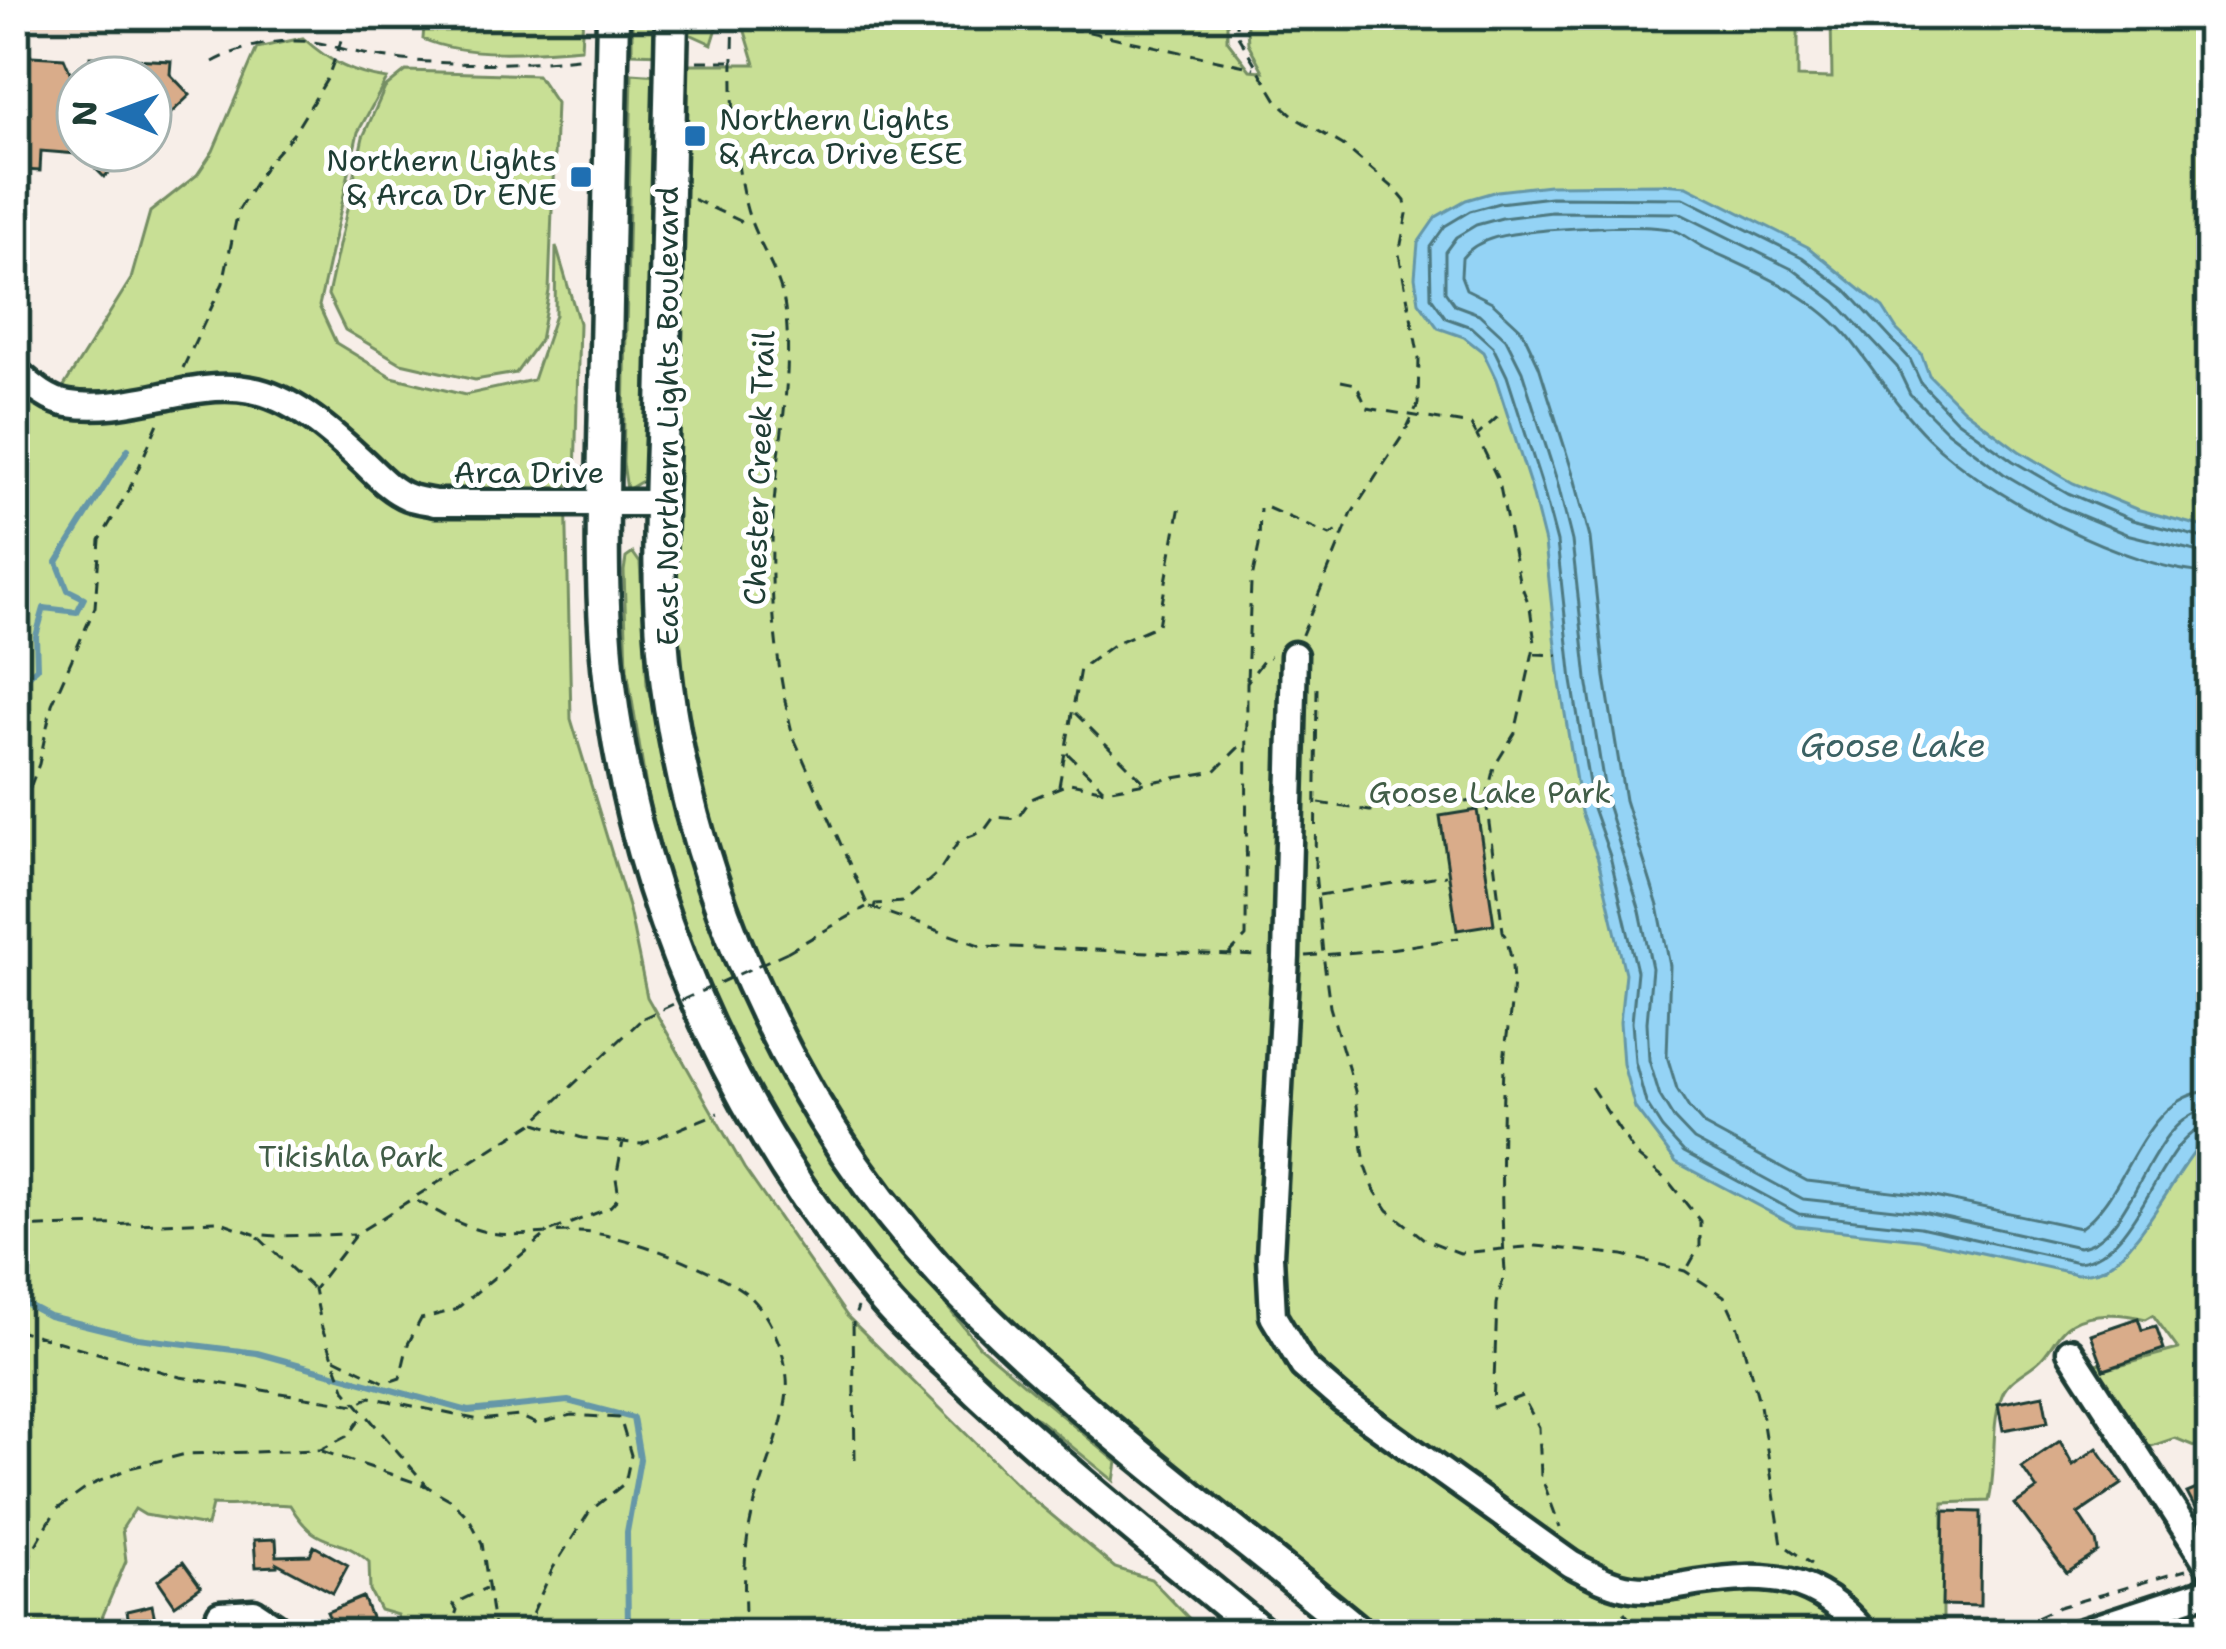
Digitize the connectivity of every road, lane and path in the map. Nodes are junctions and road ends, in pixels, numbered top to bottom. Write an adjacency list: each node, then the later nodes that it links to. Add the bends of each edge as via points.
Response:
1 (347, 15): 7 (path)
2 (613, 15): 22 (main road, East Northern Lights Boulevard)
3 (672, 15): 23 (main road, East Northern Lights Boulevard)
4 (734, 15): 10 (path, Chester Creek Trail)
5 (1034, 15): 12 (path, via 1042,29)
6 (1235, 15): 12 (path)
7 (338, 48): 8 (path, via 469,62); 11 (path, via 259,43); 17 (path, via 294,133 238,211 224,283)
8 (565, 59)
9 (694, 61): 10 (path)
10 (733, 61): 14 (path, Chester Creek Trail)
11 (213, 62)
12 (1256, 68): 19 (path, via 1278,102 1343,145 1405,201 1399,254 1419,358)
13 (690, 197): 14 (path)
14 (752, 226): 42 (path, Chester Creek Trail, via 785,306 772,559 786,706)
15 (15, 371): 17 (street, Arca Drive, via 67,404)
16 (1341, 381): 19 (path, via 1356,384 1366,408)
17 (171, 394): 22 (street, Arca Drive, via 220,386 290,404 408,497); 39 (path, via 100,540 95,607 52,704)
18 (1504, 411): 20 (path)
19 (1413, 416): 20 (path, via 1471,425); 26 (path)
20 (1477, 436): 27 (path, via 1499,482 1530,607)
21 (1181, 500): 31 (path, via 1158,626 1080,669)
22 (603, 501): 23 (street, Arca Drive); 80 (main road, East Northern Lights Boulevard, via 604,620 636,823 676,954 764,1134 888,1305 1026,1437)
23 (660, 503): 81 (main road, East Northern Lights Boulevard, via 667,688 695,816 730,931 816,1106 964,1297)
24 (1260, 508): 30 (path)
25 (1268, 508): 26 (path, via 1330,535)
26 (1346, 528): 29 (path)
27 (1533, 654): 28 (path); 37 (path, via 1515,733)
28 (1558, 655)
29 (1294, 656): 30 (path, via 1266,657); 38 (path, via 1319,691); 46 (street)
30 (1247, 682): 32 (path)
31 (1073, 712): 33 (path); 34 (path)
32 (1247, 740): 34 (path, via 1215,771); 45 (path, via 1246,937)
33 (1066, 752): 35 (path); 36 (path)
34 (1144, 782): 36 (path)
35 (1058, 788): 36 (path); 42 (path, via 1031,799 1017,819 994,817 959,841 904,902)
36 (1105, 790)
37 (1486, 800): 38 (path, via 1370,811); 56 (path, via 1515,980 1504,1067)
38 (1317, 802): 41 (path)
39 (15, 827)
40 (1446, 875): 41 (path)
41 (1318, 896): 44 (path)
42 (871, 907): 45 (path, via 982,946); 49 (path, bridge, via 643,1018)
43 (1460, 938): 44 (path)
44 (1323, 954): 46 (path); 56 (path, via 1375,1191 1424,1239 1460,1253)
45 (1228, 955): 46 (path)
46 (1286, 957): 69 (street, via 1273,1316 1303,1366 1342,1400)
47 (1591, 1087): 57 (path, via 1635,1154 1700,1221 1700,1246)
48 (718, 1113): 50 (path, via 642,1144)
49 (533, 1123): 50 (path); 51 (path)
50 (622, 1142): 55 (path, via 619,1197)
51 (413, 1200): 54 (path); 55 (path, via 475,1230)
52 (15, 1228): 53 (path, via 219,1221)
53 (254, 1234): 54 (path); 58 (path)
54 (356, 1234): 58 (path)
55 (546, 1234): 62 (path, via 454,1310 421,1318 400,1378 386,1383); 79 (path, via 636,1242 724,1280 748,1294 780,1349 787,1391 749,1526)
56 (1503, 1249): 57 (path, via 1623,1255); 69 (path, via 1493,1407 1522,1396 1539,1427 1541,1476)
57 (1685, 1271): 70 (path, via 1724,1296 1737,1324 1760,1405 1782,1544)
58 (314, 1289): 62 (path)
59 (860, 1299): 66 (path)
60 (15, 1329): 63 (path, via 180,1377)
61 (2070, 1351): 68 (street)
62 (334, 1360): 63 (path)
63 (356, 1405): 64 (path); 78 (path, via 370,1397 537,1424 572,1415 620,1418 631,1455 625,1483 590,1511 529,1621)
64 (364, 1414): 65 (path, via 349,1436); 67 (path)
65 (320, 1450): 67 (path); 71 (path, via 187,1454 130,1468 56,1510)
66 (855, 1460)
67 (428, 1487): 72 (path, via 470,1518)
68 (2209, 1566): 83 (path, via 2059,1607)
69 (1583, 1570): 82 (street, via 1646,1589 1784,1578 1816,1591)
70 (1825, 1573)
71 (15, 1581)
72 (488, 1585): 76 (path, via 453,1604); 77 (path)
73 (2211, 1590): 84 (street)
74 (213, 1634): 75 (street, via 220,1614 254,1612 275,1626)
75 (274, 1634)
76 (449, 1634)
77 (495, 1634)
78 (510, 1634)
79 (746, 1634)
80 (1264, 1634)
81 (1361, 1634)
82 (1864, 1634)
83 (1999, 1634)
84 (2076, 1634)

